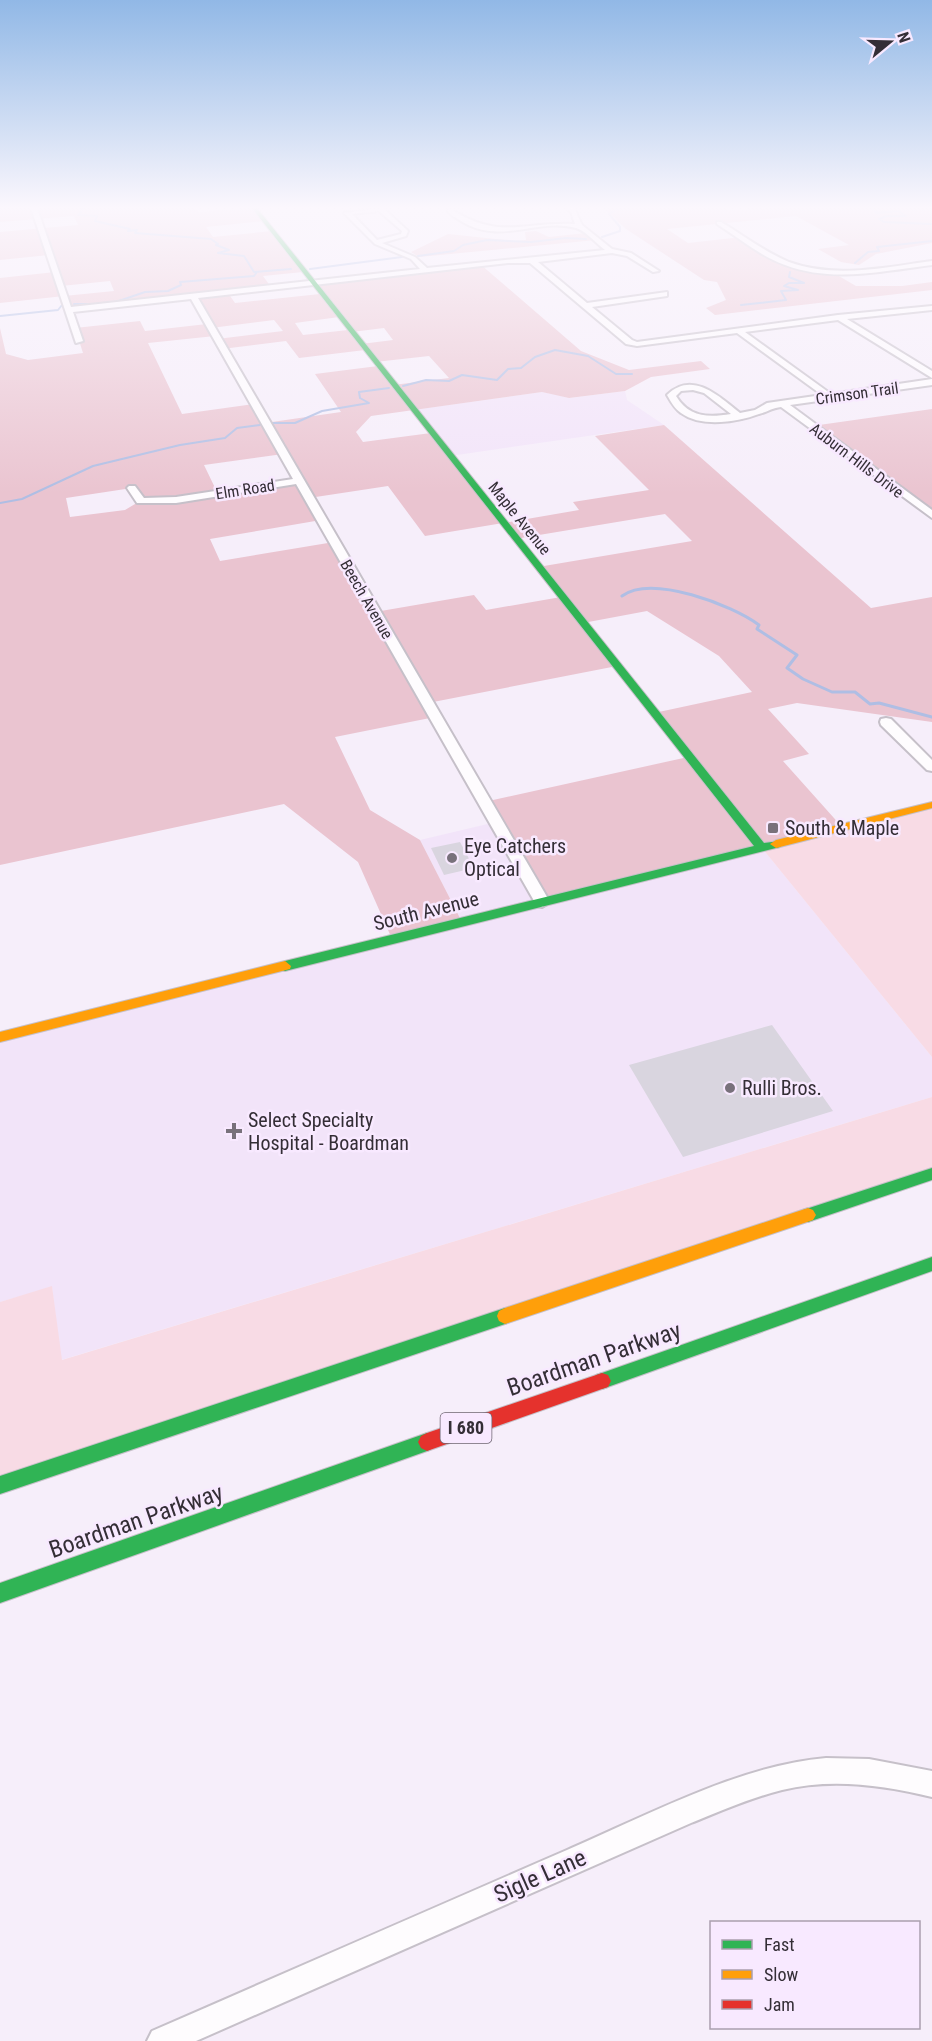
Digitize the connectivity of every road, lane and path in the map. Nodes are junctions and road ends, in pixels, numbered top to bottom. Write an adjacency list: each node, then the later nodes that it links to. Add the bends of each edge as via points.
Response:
1 (67, 303): 9 (street)
2 (129, 303): 9 (street)
3 (197, 303): 18 (street, Beech Avenue)
4 (328, 303): 24 (main road, Maple Avenue)
5 (582, 303): 7 (street)
6 (606, 303): 7 (street)
7 (585, 306): 11 (street, via 633,343)
8 (932, 308): 10 (street)
9 (69, 310): 12 (street)
10 (838, 317): 11 (street); 13 (street)
11 (736, 330): 15 (street)
12 (79, 341)
13 (932, 375)
14 (932, 382): 15 (street, Crimson Trail)
15 (830, 397): 16 (street, Crimson Trail)
16 (783, 404): 17 (street, Crimson Trail); 20 (street, Auburn Hills Drive)
17 (738, 416): 17 (street, Crimson Trail, via 696,418 671,395 684,388 700,388)
18 (298, 481): 19 (street, Elm Road, via 164,501 141,501); 25 (street, Beech Avenue)
19 (132, 488)
20 (932, 515)
21 (886, 722): 22 (street)
22 (932, 767)
23 (932, 805): 24 (main road, South Avenue)
24 (762, 848): 25 (main road, South Avenue)
25 (542, 902): 26 (main road, South Avenue)
26 (0, 1037)
27 (932, 1174): 29 (main road)
28 (932, 1264): 30 (main road, Boardman Parkway / I 680)
29 (0, 1485)
30 (0, 1593)
31 (932, 1784): 32 (street, Sigle Lane, via 845,1771 813,1772 763,1782)
32 (162, 2041)

